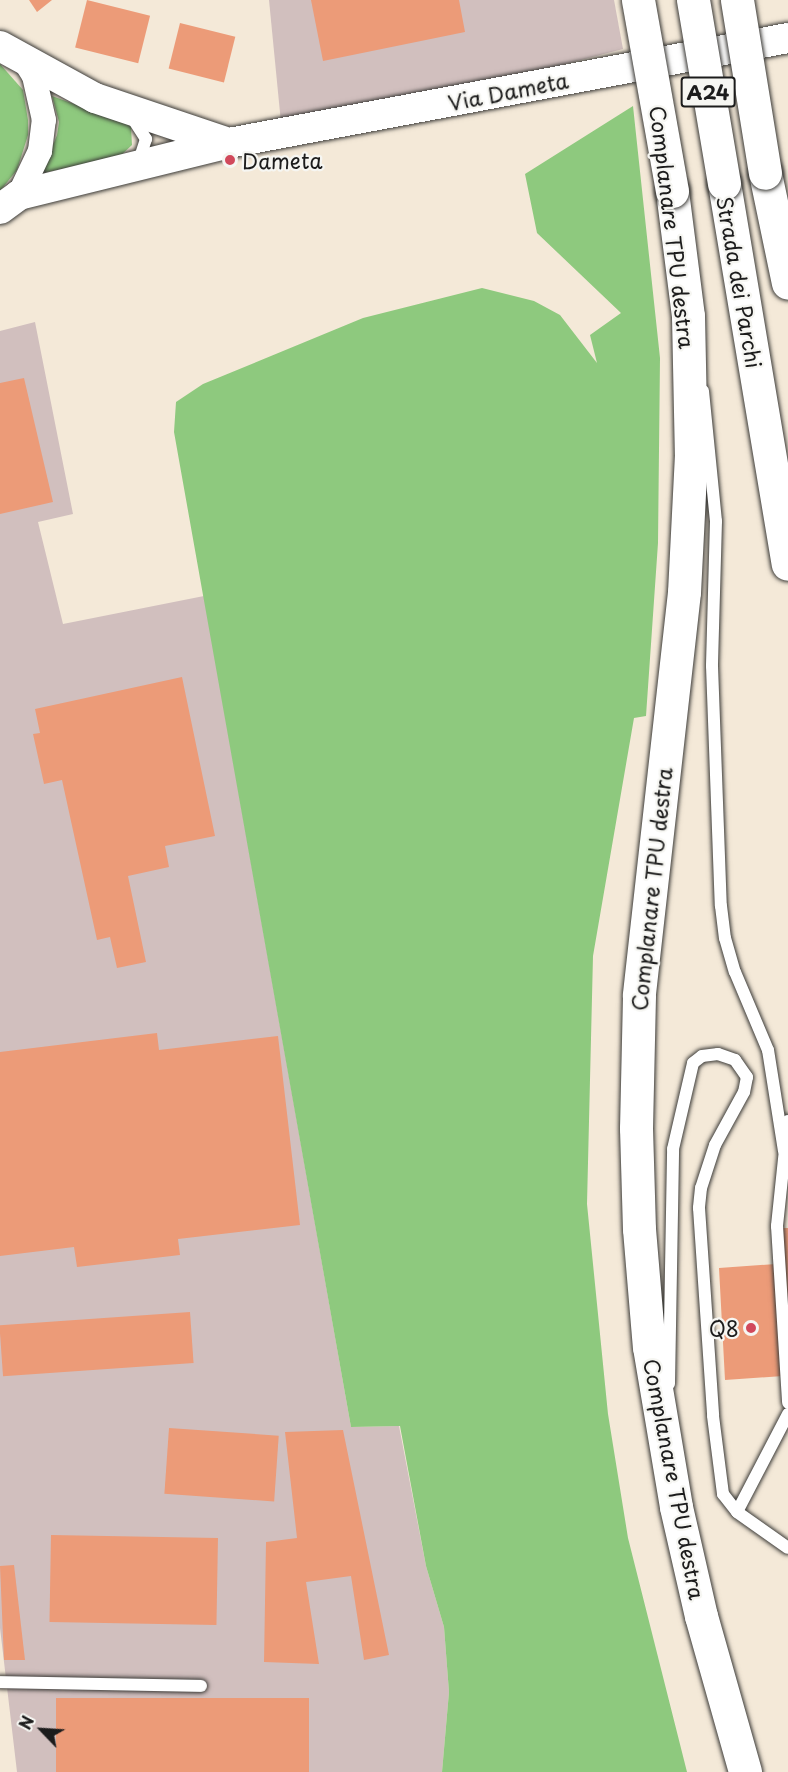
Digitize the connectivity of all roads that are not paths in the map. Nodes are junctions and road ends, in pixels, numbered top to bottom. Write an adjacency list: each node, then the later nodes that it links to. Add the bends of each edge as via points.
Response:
1 (638, 0): 11 (highway, Complanare TPU destra, bridge, via 672,191)
2 (693, 0): 12 (highway, Strada dei Parchi / A24, bridge)
3 (737, 0): 10 (highway, Strada dei Parchi / A24, bridge, via 765,173)
4 (788, 38): 7 (street, Via Dameta)
5 (12, 53): 6 (street, Via Dameta, via 94,98); 9 (street, via 34,76 44,120 40,151)
6 (118, 105): 7 (street, Via Dameta); 8 (lane, via 140,125 146,139 142,158)
7 (229, 143): 8 (street, Via Dameta)
8 (128, 168): 9 (street, Via Dameta)
9 (9, 202)
10 (788, 283)
11 (688, 316): 14 (lane, via 709,416 716,521 712,666 725,938 768,1050); 17 (highway, Complanare TPU destra, via 692,407 686,571 649,883 637,1035 639,1229 649,1347)
12 (788, 564)
13 (788, 1121): 14 (lane)
14 (784, 1151): 15 (lane, via 777,1226)
15 (788, 1403)
16 (788, 1414): 18 (lane)
17 (667, 1463): 18 (lane, via 673,1149 693,1063 702,1056 718,1054 735,1060 747,1077 744,1092 715,1145 699,1208 714,1427 723,1494); 22 (highway, Complanare TPU destra, via 701,1616)
18 (737, 1512): 19 (lane)
19 (788, 1548)
20 (0, 1682): 21 (lane)
21 (201, 1686)
22 (745, 1772)

